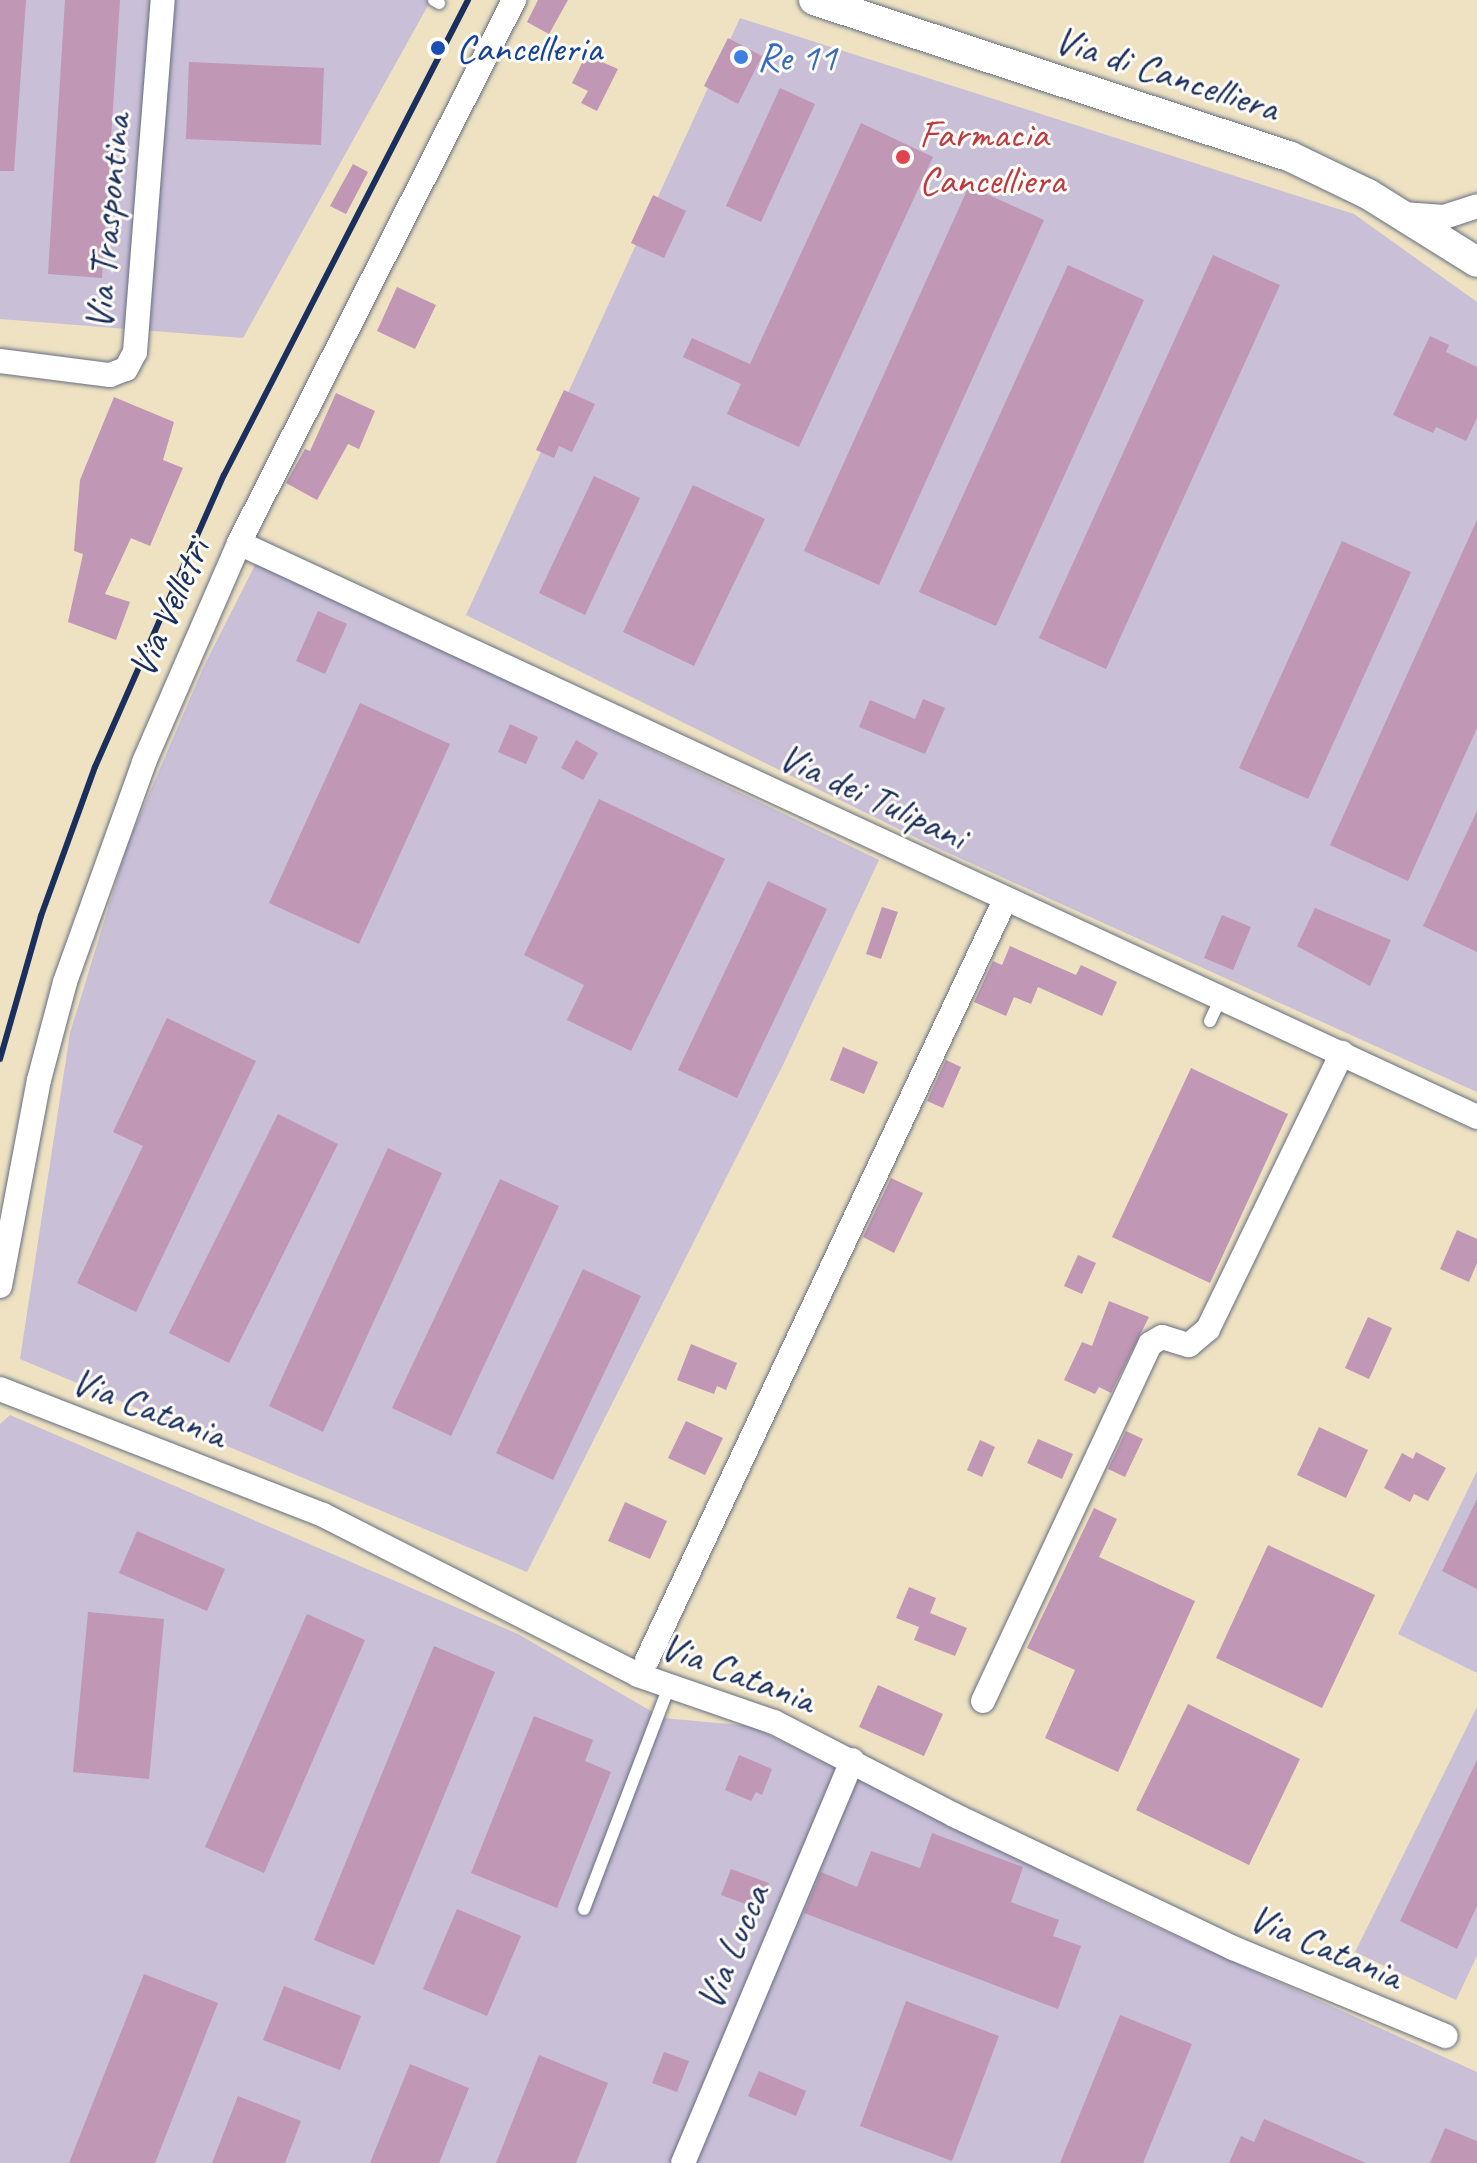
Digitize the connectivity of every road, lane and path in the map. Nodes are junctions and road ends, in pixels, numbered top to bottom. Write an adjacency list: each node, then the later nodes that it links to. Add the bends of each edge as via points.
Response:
1 (163, 0): 7 (street, Via Traspontina, via 135,352 126,369 110,375)
2 (514, 0): 8 (street, Via Velletri)
3 (814, 0): 5 (street, Via di Cancelliera, via 1228,133 1317,168)
4 (1477, 207): 5 (street, via 1444,217); 6 (street, via 1464,230)
5 (1403, 214): 6 (street, Via di Cancelliera)
6 (1472, 258)
7 (0, 361)
8 (239, 543): 9 (street, Via dei Tulipani); 14 (street, Via Velletri, via 144,762 69,967 39,1080)
9 (1005, 900): 10 (street, Via dei Tulipani); 16 (street)
10 (1221, 997): 11 (lane); 12 (street, Via dei Tulipani)
11 (1210, 1021)
12 (1342, 1053): 13 (street, Via dei Tulipani); 18 (street, via 1208,1329 1189,1345 1162,1337 1150,1344)
13 (1477, 1117)
14 (0, 1286)
15 (0, 1389): 17 (street, Via Catania, via 323,1515)
16 (647, 1660)
17 (668, 1689): 19 (street, Via Catania, via 762,1717); 20 (lane)
18 (983, 1701)
19 (852, 1760): 21 (street, Via Catania, via 1233,1948); 22 (street, Via Lucca)
20 (584, 1909)
21 (1445, 2036)
22 (683, 2163)

